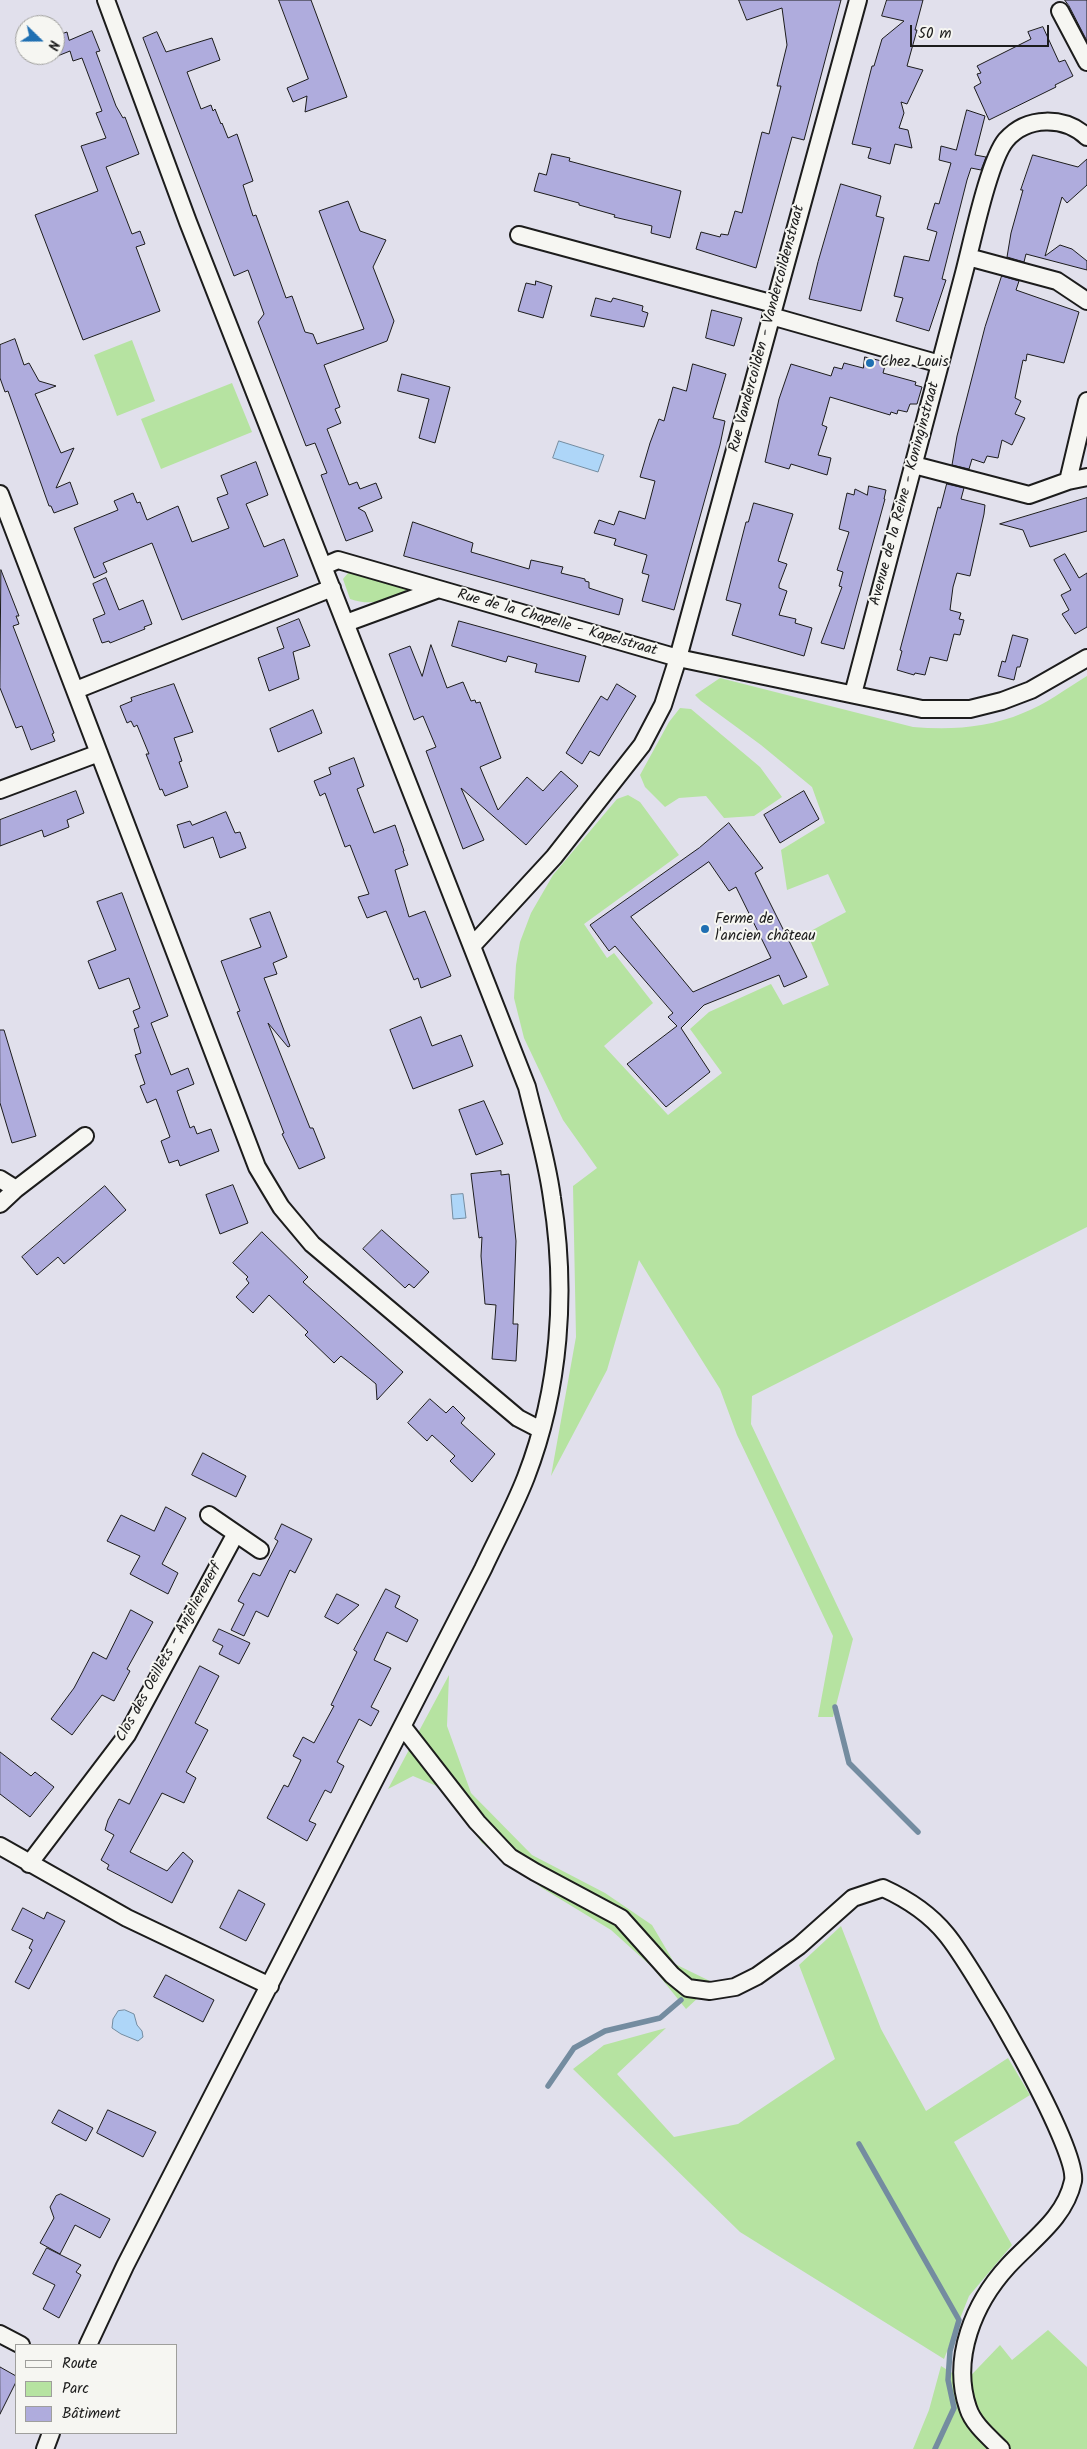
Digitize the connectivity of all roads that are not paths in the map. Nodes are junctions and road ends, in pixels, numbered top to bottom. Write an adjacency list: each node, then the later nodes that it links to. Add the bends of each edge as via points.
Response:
1 (106, 0): 16 (street, via 178,196)
2 (858, 0): 9 (street, Rue Vandercoilden - Vandercoildenstraat)
3 (1060, 11): 4 (street)
4 (1087, 62)
5 (1086, 132): 7 (street, Avenue de la Reine - Koninginstraat, via 1042,120 1015,130 1000,149)
6 (519, 235): 9 (street)
7 (968, 257): 8 (street, via 1057,281); 10 (street, Avenue de la Reine - Koninginstraat)
8 (1087, 301)
9 (772, 310): 10 (street); 20 (street, Rue Vandercoilden - Vandercoildenstraat)
10 (940, 364): 12 (street, Avenue de la Reine - Koninginstraat)
11 (1087, 402): 14 (street)
12 (914, 465): 14 (street, via 1029,494); 23 (street, Avenue de la Reine - Koninginstraat)
13 (1087, 477): 14 (street)
14 (1068, 481)
15 (0, 494): 22 (street)
16 (324, 566): 17 (street); 18 (street, Rue de la Chapelle - Kapelstraat, via 338,560)
17 (332, 588): 19 (street); 22 (street)
18 (436, 590): 19 (street, Rue de la Chapelle - Kapelstraat); 20 (street, Rue de la Chapelle - Kapelstraat)
19 (346, 623): 26 (street)
20 (678, 658): 23 (street, Rue de la Chapelle - Kapelstraat); 26 (street, Rue Vandercoilden - Vandercoildenstraat, via 663,705 637,752 554,857)
21 (1087, 658): 23 (street, Rue de la Chapelle - Kapelstraat, via 1031,690 970,709 922,709)
22 (76, 690): 24 (street)
23 (853, 694)
24 (99, 752): 25 (street); 31 (street, via 256,1167 280,1207 312,1244 518,1418)
25 (0, 790)
26 (472, 946): 31 (street, via 527,1087 552,1198 559,1319)
27 (85, 1136): 29 (street)
28 (0, 1179): 29 (street)
29 (16, 1189): 30 (street)
30 (0, 1204)
31 (541, 1430): 35 (street, via 518,1494)
32 (209, 1515): 33 (street)
33 (236, 1535): 34 (street); 37 (street, Clos des Oeillets - Anjelierenerf, via 127,1735)
34 (260, 1550)
35 (403, 1727): 38 (street); 44 (street, via 477,1822 510,1857 621,1918 672,1975 688,1988 710,1991 736,1987 798,1946 853,1898 883,1888 909,1900 946,1933 975,1973 1042,2095 1068,2154 1073,2178 1066,2204 1007,2267 985,2296 969,2328 963,2359 963,2388 968,2410)
36 (0, 1846): 37 (street)
37 (29, 1864): 38 (street, via 126,1918)
38 (270, 1986): 41 (street, via 125,2266)
39 (0, 2334): 40 (street)
40 (19, 2344)
41 (88, 2344)
42 (51, 2434): 43 (street)
43 (45, 2449)
44 (1001, 2449)

